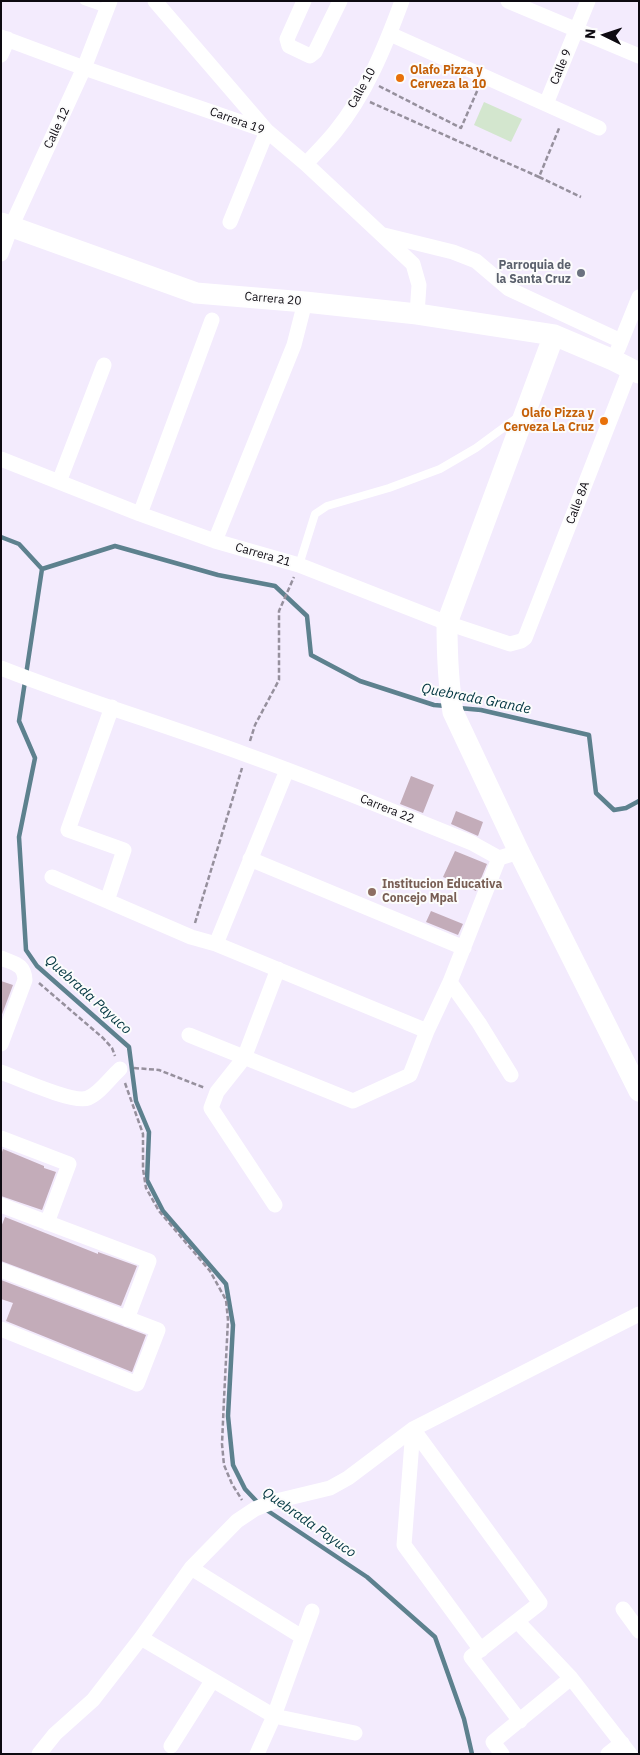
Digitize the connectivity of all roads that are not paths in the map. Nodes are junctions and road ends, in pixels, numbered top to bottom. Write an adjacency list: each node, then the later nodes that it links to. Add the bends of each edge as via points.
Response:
1 (84, 1): 8 (lane)
2 (155, 1): 17 (street)
3 (304, 1): 4 (street, via 287,43 310,56)
4 (340, 1)
5 (402, 1): 10 (street, Calle 10)
6 (508, 1): 9 (street)
7 (588, 1): 9 (street, Calle 9)
8 (108, 5): 14 (street, Calle 12)
9 (577, 30): 13 (street); 15 (street, Calle 9)
10 (390, 34): 15 (street); 18 (street, Calle 10, via 358,97 336,131)
11 (4, 38): 12 (street); 14 (street, Carrera 19)
12 (1, 56)
13 (639, 56)
14 (84, 68): 17 (street, Carrera 19); 20 (street, Calle 12)
15 (546, 104): 16 (street)
16 (599, 128)
17 (267, 131): 18 (street, Carrera 19); 19 (street)
18 (306, 164): 21 (street, Carrera 19)
19 (230, 222)
20 (6, 225): 22 (street, Calle 12); 24 (main road, Carrera 20, via 196,293)
21 (382, 234): 25 (street, Carrera 19, via 413,264 419,285); 28 (street, via 476,261 509,290)
22 (1, 254)
23 (639, 297): 28 (street, Calle 8A)
24 (305, 302): 25 (main road, Carrera 20); 34 (street, via 294,345)
25 (417, 314): 27 (main road, Carrera 20)
26 (212, 320): 33 (street)
27 (554, 335): 28 (main road, Carrera 20); 30 (main road)
28 (626, 361): 37 (street, Calle 8A)
29 (104, 365): 32 (street)
30 (527, 411): 35 (lane, via 440,469 327,506 316,514); 36 (main road)
31 (1, 459): 32 (street, Carrera 21)
32 (59, 482): 33 (street, Carrera 21)
33 (140, 514): 34 (street, Carrera 21)
34 (215, 541): 35 (street, Carrera 21)
35 (299, 565): 36 (street, Carrera 21)
36 (447, 623): 37 (street, Carrera 21, via 510,644); 41 (main road, via 447,666 452,706)
37 (525, 638)
38 (6, 674): 39 (street, Carrera 22)
39 (112, 707): 40 (street, Carrera 22); 44 (street, via 68,830 124,850)
40 (287, 770): 41 (street, Carrera 22); 42 (street)
41 (509, 855): 46 (street); 57 (main road)
42 (250, 859): 45 (street); 46 (street)
43 (52, 877): 44 (street)
44 (106, 900): 45 (street, via 191,937)
45 (216, 944): 48 (street)
46 (464, 948): 49 (street)
47 (1, 958): 52 (street, via 19,966 24,971 25,980)
48 (278, 969): 50 (street); 53 (street)
49 (450, 982): 50 (street); 56 (street)
50 (427, 1031): 53 (street, via 410,1075 353,1101)
51 (189, 1035): 53 (street)
52 (1, 1044)
53 (244, 1058): 60 (street, via 217,1092 211,1108)
54 (123, 1069): 55 (street, via 84,1099 65,1096)
55 (1, 1072)
56 (511, 1075)
57 (638, 1089)
58 (1, 1138): 61 (street, via 69,1164)
59 (1, 1205): 61 (street)
60 (275, 1205)
61 (47, 1223): 64 (street, via 149,1262)
62 (1, 1270): 64 (street)
63 (639, 1314): 66 (street)
64 (127, 1319): 65 (street, via 158,1330 137,1384)
65 (1, 1329)
66 (414, 1429): 67 (street, via 330,1488 252,1510 226,1530); 70 (street, via 540,1603); 74 (street, via 404,1545)
67 (191, 1568): 72 (street); 73 (street)
68 (623, 1609): 71 (street)
69 (312, 1611): 72 (street)
70 (517, 1621): 74 (street); 75 (street)
71 (639, 1631)
72 (302, 1637): 77 (street)
73 (141, 1638): 76 (street); 82 (street, via 93,1700 55,1734)
74 (481, 1650): 78 (street, via 471,1657)
75 (571, 1678): 78 (street); 81 (street)
76 (212, 1681): 77 (street); 80 (street)
77 (274, 1716): 79 (street); 83 (street)
78 (520, 1720): 84 (street, via 492,1742)
79 (355, 1732)
80 (171, 1746)
81 (626, 1748): 85 (street)
82 (39, 1754)
83 (257, 1754)
84 (502, 1754)
85 (608, 1754)

